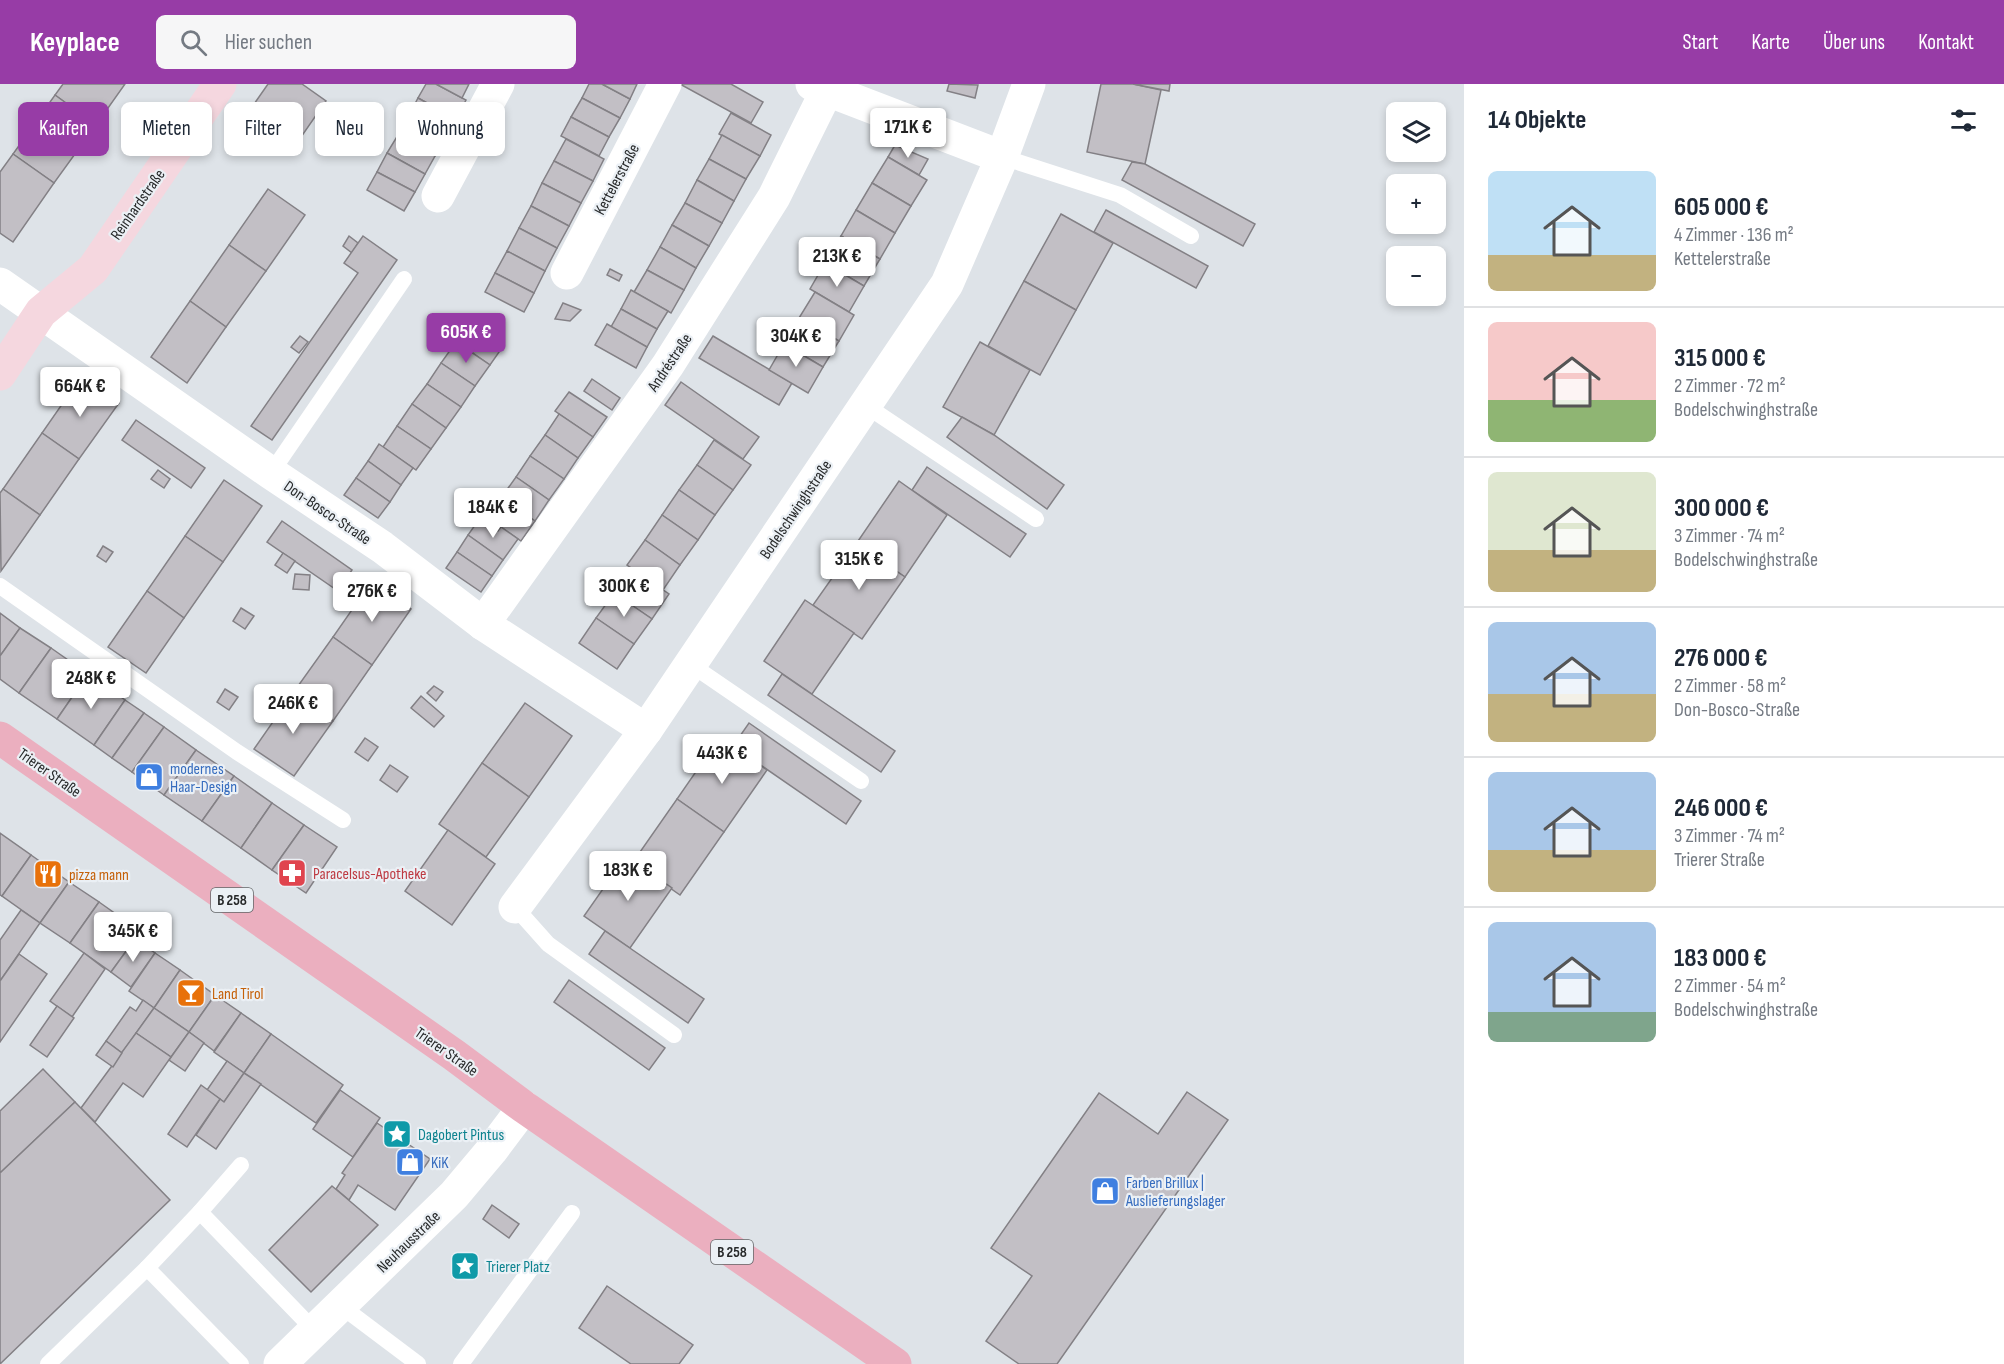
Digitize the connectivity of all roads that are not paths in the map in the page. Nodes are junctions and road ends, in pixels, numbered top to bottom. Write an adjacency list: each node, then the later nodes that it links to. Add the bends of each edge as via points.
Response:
1 (220, 84): 12 (street, Reinhardstraße, via 93,269)
2 (498, 84): 7 (street)
3 (665, 84): 9 (street, Kettelerstraße)
4 (1029, 84): 6 (street, Bodelschwinghstraße)
5 (823, 86): 6 (street); 18 (street, Andréstraße, via 774,197 668,365)
6 (1002, 157): 8 (lane, via 1120,195); 14 (street, Bodelschwinghstraße, via 948,284)
7 (438, 196)
8 (1191, 236)
9 (567, 273)
10 (404, 279): 15 (lane)
11 (0, 284): 12 (street)
12 (41, 312): 13 (street, Reinhardstraße); 15 (street, Don-Bosco-Straße)
13 (0, 374)
14 (865, 405): 16 (lane); 19 (street, Bodelschwinghstraße)
15 (271, 473): 18 (street, Don-Bosco-Straße, via 382,548)
16 (1036, 519)
17 (0, 586): 23 (lane, via 237,752)
18 (483, 624): 20 (street, Don-Bosco-Straße)
19 (690, 664): 20 (street, Bodelschwinghstraße); 22 (lane)
20 (645, 730): 24 (street, Bodelschwinghstraße)
21 (0, 738): 26 (main road, Trierer Straße / B 258)
22 (861, 781)
23 (343, 820)
24 (515, 907): 25 (lane, via 548,944)
25 (675, 1035)
26 (524, 1107): 31 (street, Neuhausstraße, via 454,1195); 38 (main road, Trierer Straße / B 258)
27 (241, 1165): 28 (lane)
28 (201, 1212): 30 (lane); 32 (lane)
29 (572, 1213): 37 (lane)
30 (147, 1268): 33 (lane); 34 (lane)
31 (341, 1306): 32 (street, Neuhausstraße); 36 (lane)
32 (315, 1331): 35 (street, Neuhausstraße)
33 (48, 1364)
34 (241, 1364)
35 (280, 1364)
36 (418, 1364)
37 (461, 1364)
38 (895, 1364)

